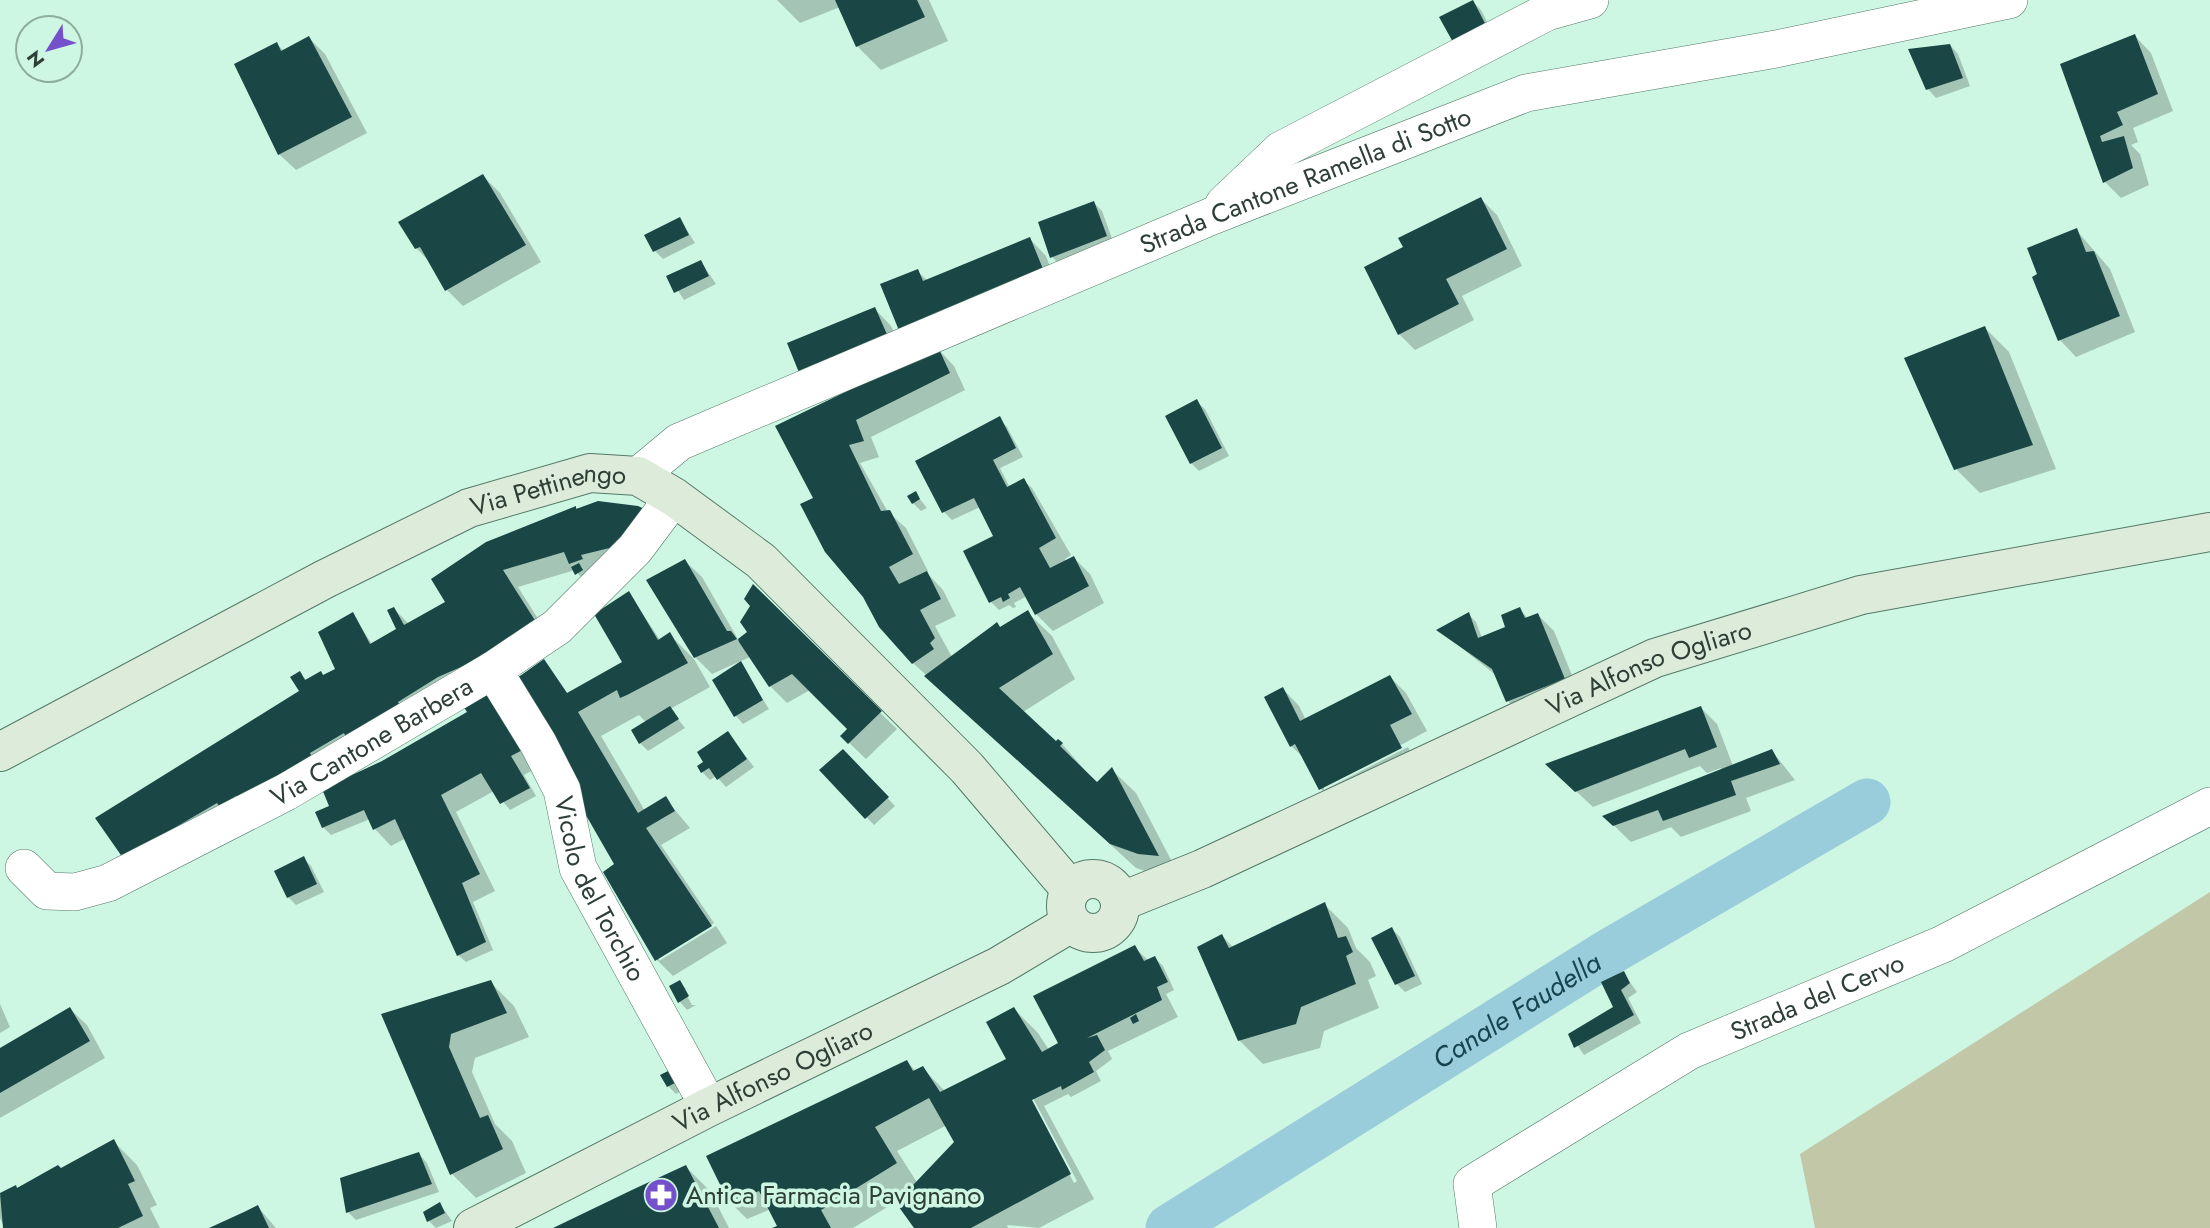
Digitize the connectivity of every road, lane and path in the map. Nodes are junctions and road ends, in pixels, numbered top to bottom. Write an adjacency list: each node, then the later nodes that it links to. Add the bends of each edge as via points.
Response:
1 (1590, 0): 3 (street, via 1548,12 1281,150)
2 (2009, 0): 3 (street, Strada Cantone Ramella di Sotto, via 1776,50 1526,93)
3 (1212, 216): 4 (street, Strada Cantone Ramella di Sotto, via 679,442)
4 (638, 475): 5 (main road, Via Pettinengo); 8 (main road, Via Pettinengo, via 590,473 469,508)
5 (674, 497): 7 (street, Via Cantone Barbera, via 635,548 557,627); 11 (main road, Via Pettinengo, via 761,561 967,768)
6 (2210, 532): 11 (main road, Via Alfonso Ogliaro, via 1861,595 1655,658 1202,870 1120,902 1117,892 1103,881 1084,880)
7 (492, 670): 10 (street, Via Cantone Barbera, via 286,792 108,883 75,892 47,891); 12 (street, Vicolo del Torchio, via 562,790 578,868)
8 (0, 752)
9 (2210, 806): 14 (street, Strada del Cervo, via 1943,944 1689,1051 1472,1184)
10 (24, 868)
11 (1071, 907): 12 (main road, Via Alfonso Ogliaro, via 999,966)
12 (709, 1107): 13 (main road, Via Alfonso Ogliaro)
13 (473, 1228)
14 (1478, 1228)

